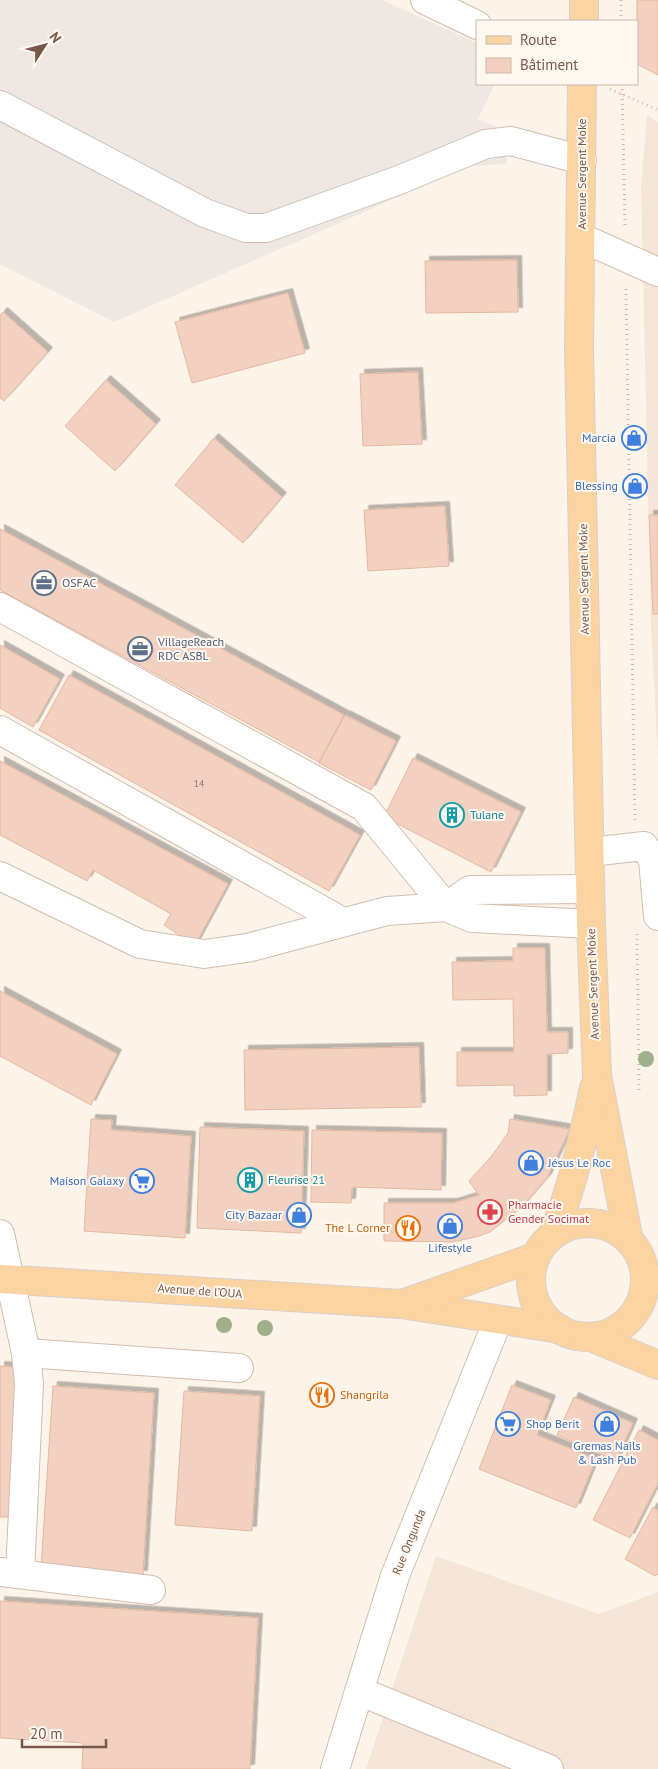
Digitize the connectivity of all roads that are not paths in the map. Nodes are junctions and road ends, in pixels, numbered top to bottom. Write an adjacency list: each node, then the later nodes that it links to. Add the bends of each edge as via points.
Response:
1 (425, 0): 4 (street)
2 (584, 0): 3 (main road)
3 (584, 20)
4 (476, 25)
5 (594, 86): 7 (main road, Avenue Sergent Moke)
6 (0, 105): 7 (street, via 205,213 246,228 266,228 399,180 486,144 511,141)
7 (582, 160): 8 (main road, Avenue Sergent Moke)
8 (582, 238): 9 (street); 12 (main road, Avenue Sergent Moke, via 579,349)
9 (658, 272)
10 (0, 607): 16 (street, via 364,807)
11 (0, 730): 18 (street)
12 (590, 852): 13 (street); 15 (main road, Avenue Sergent Moke)
13 (649, 854): 17 (street)
14 (0, 876): 18 (street, via 140,944 204,954 247,948)
15 (590, 890): 16 (street, via 470,890); 19 (main road, Avenue Sergent Moke)
16 (446, 908): 18 (street, via 387,910); 19 (street, via 472,918)
17 (647, 920)
18 (343, 922)
19 (591, 924): 20 (main road, Avenue Sergent Moke)
20 (597, 1075): 22 (main road, Avenue Sergent Moke, via 581,1150 566,1204); 23 (main road, Avenue Sergent Moke)
21 (0, 1234): 25 (street)
22 (553, 1234): 23 (main road, via 572,1225 592,1223 612,1228); 24 (main road)
23 (635, 1252): 26 (main road, Avenue Sergent Moke); 30 (main road, via 644,1295 634,1316 616,1331)
24 (535, 1257): 27 (main road, Avenue de l’OUA); 29 (main road, via 530,1285 539,1311)
25 (4, 1279): 27 (main road, Avenue de l’OUA); 31 (street)
26 (658, 1287)
27 (401, 1304): 28 (main road, Avenue de l’OUA)
28 (498, 1320): 29 (main road, Avenue de l’OUA); 36 (street, Rue Ongunda, via 401,1558)
29 (560, 1329): 30 (main road)
30 (593, 1338): 32 (main road)
31 (26, 1353): 33 (street); 34 (street, via 29,1384)
32 (658, 1365)
33 (239, 1368)
34 (10, 1573): 35 (street)
35 (151, 1590)
36 (359, 1691): 37 (street, Rue Ongunda); 38 (street)
37 (335, 1769)
38 (548, 1769)

